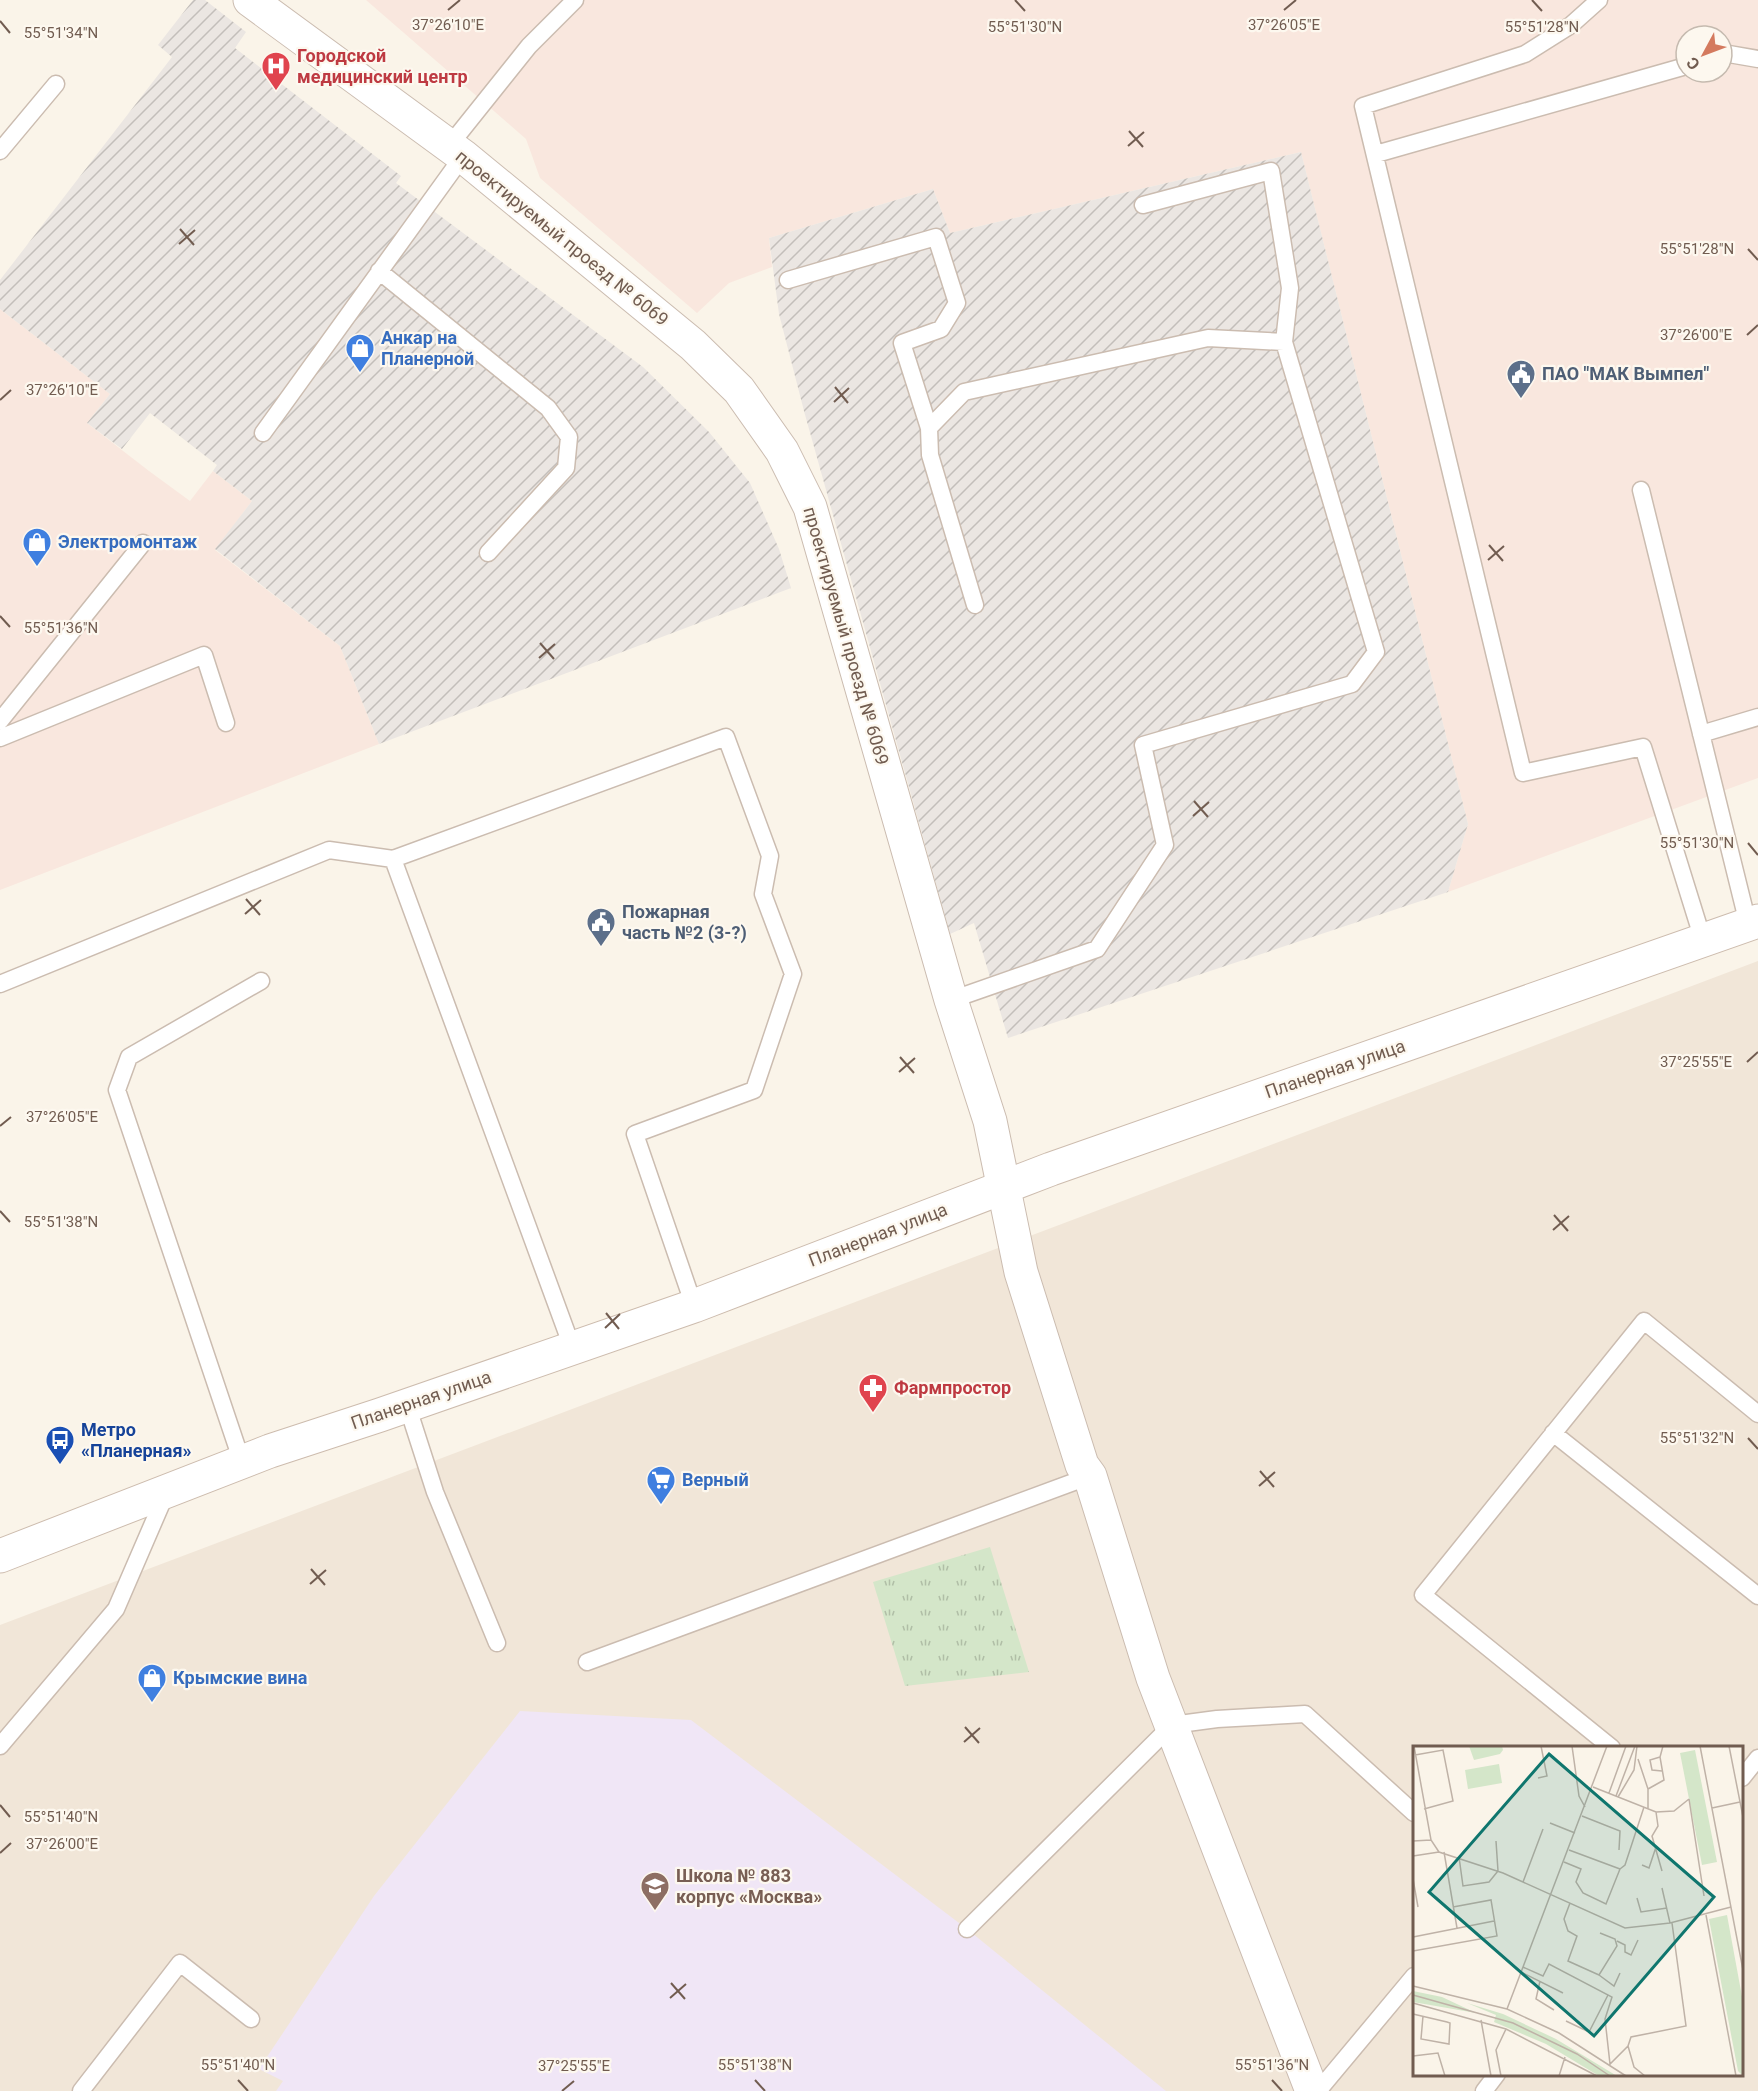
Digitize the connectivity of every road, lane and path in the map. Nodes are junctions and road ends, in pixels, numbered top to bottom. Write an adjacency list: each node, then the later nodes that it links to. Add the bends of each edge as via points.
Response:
1 (250, 0): 9 (street, проектируемый проезд № 6069)
2 (575, 0): 9 (lane, via 529,46)
3 (1599, 0): 10 (lane, via 1571,25 1525,54 1363,106)
4 (1734, 56): 5 (lane)
5 (1758, 57)
6 (1674, 69): 10 (lane)
7 (56, 84): 8 (lane)
8 (0, 151)
9 (456, 151): 12 (lane); 31 (street, проектируемый проезд № 6069, via 693,345 740,390 782,451 810,507)
10 (1376, 154): 28 (lane, via 1523,773 1643,747)
11 (1143, 205): 14 (lane, via 1271,171 1290,288)
12 (379, 271): 16 (lane); 19 (lane, via 548,408 569,437 566,468)
13 (788, 280): 15 (lane, via 936,237 957,303 941,329 902,343)
14 (1284, 342): 15 (lane, via 1208,338 964,392); 31 (lane, via 1376,652 1352,684 1143,745 1165,845 1097,949)
15 (929, 428): 20 (lane, via 939,494)
16 (263, 433)
17 (1641, 490): 24 (lane)
18 (143, 543): 22 (lane)
19 (488, 552)
20 (975, 605)
21 (1758, 717): 24 (lane)
22 (0, 721)
23 (226, 723): 25 (lane, via 204,655)
24 (1701, 734): 27 (lane)
25 (0, 738)
26 (393, 859): 30 (lane, via 329,850); 33 (lane, via 726,737 770,856 764,894 793,974 754,1090 635,1134); 34 (lane)
27 (1753, 922): 28 (street, Планерная улица)
28 (1703, 940): 32 (street, Планерная улица)
29 (261, 981): 38 (lane, via 129,1058 117,1089)
30 (0, 984)
31 (951, 1000): 32 (street, проектируемый проезд № 6069, via 990,1121)
32 (1003, 1186): 33 (street, Планерная улица); 39 (street, проектируемый проезд № 6069, via 1022,1272 1082,1465)
33 (694, 1306): 34 (street, Планерная улица)
34 (572, 1347): 35 (street, Планерная улица)
35 (407, 1405): 38 (street, Планерная улица); 43 (lane, via 435,1492)
36 (1758, 1414): 37 (lane, via 1644,1321)
37 (1553, 1433): 42 (lane); 47 (lane, via 1423,1594)
38 (242, 1462): 40 (street, Планерная улица)
39 (1090, 1476): 44 (lane); 45 (street, проектируемый проезд № 6069, via 1153,1678)
40 (167, 1491): 41 (street, Планерная улица); 46 (lane, via 116,1609)
41 (0, 1556)
42 (1758, 1596)
43 (497, 1643)
44 (587, 1662)
45 (1172, 1725): 50 (lane, via 1305,1714); 51 (lane); 56 (street, проектируемый проезд № 6069)
46 (0, 1746)
47 (1610, 1746)
48 (1758, 1758): 49 (lane)
49 (1743, 1777)
50 (1413, 1812)
51 (967, 1929)
52 (1413, 1977): 57 (lane)
53 (251, 2019): 55 (lane, via 180,1964)
54 (1495, 2076): 58 (lane)
55 (81, 2091)
56 (1312, 2091)
57 (1318, 2091)
58 (1484, 2091)

